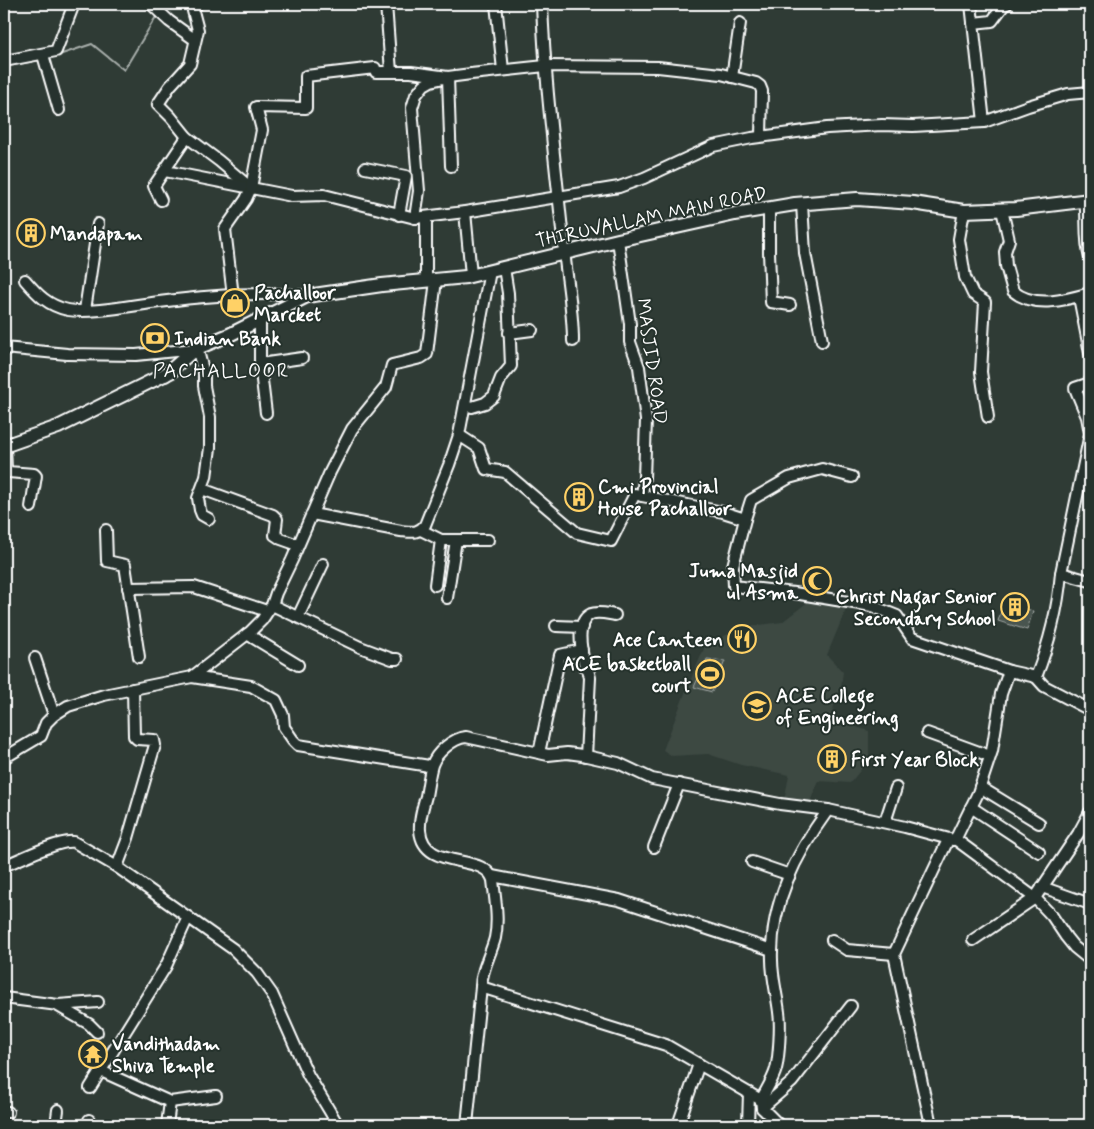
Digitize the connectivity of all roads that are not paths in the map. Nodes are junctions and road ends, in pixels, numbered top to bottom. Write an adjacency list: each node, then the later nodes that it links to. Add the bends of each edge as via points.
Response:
1 (74, 4): 12 (street, via 58,49)
2 (151, 4): 11 (street)
3 (197, 4): 11 (street, via 193,11 198,26)
4 (386, 4): 16 (street)
5 (496, 4): 15 (street)
6 (542, 4): 14 (street)
7 (971, 4): 10 (street)
8 (1007, 4): 10 (street, via 992,21)
9 (740, 23): 18 (street)
10 (973, 23): 21 (street)
11 (194, 39): 23 (street, via 190,64 158,104)
12 (43, 55): 13 (street); 20 (street)
13 (4, 61)
14 (545, 66): 15 (street); 18 (street, via 658,67); 28 (street)
15 (503, 70): 17 (street)
16 (391, 72): 17 (street); 27 (street, via 376,72 375,68 306,76 306,108 256,107 262,130)
17 (448, 77): 24 (street); 38 (street, via 424,85 414,101 412,121 419,190)
18 (732, 77): 22 (street, via 760,86)
19 (1090, 92): 21 (street, via 1068,94)
20 (59, 110)
21 (984, 122): 22 (street, via 827,128)
22 (761, 136): 28 (street, via 714,146 619,187)
23 (188, 137): 26 (street); 27 (street)
24 (451, 166)
25 (365, 168): 36 (street, via 406,176)
26 (165, 171): 27 (street); 29 (street, via 154,186)
27 (251, 188): 36 (street, via 292,196 324,195); 49 (street, via 225,229)
28 (559, 196): 35 (street); 41 (street)
29 (161, 200)
30 (1088, 200): 33 (main road, THIRUVALLAM MAIN ROAD); 42 (street, via 1085,226)
31 (802, 204): 32 (main road, THIRUVALLAM MAIN ROAD); 34 (main road, THIRUVALLAM MAIN ROAD, via 857,199 913,202); 58 (street, via 805,253)
32 (769, 209): 40 (main road, THIRUVALLAM MAIN ROAD); 52 (street, via 771,302)
33 (1002, 210): 34 (main road, THIRUVALLAM MAIN ROAD); 51 (street, via 1009,240 1005,252 1006,266 1013,291 1045,302)
34 (964, 211): 67 (street, via 958,239 965,277 973,294 985,302 981,372)
35 (465, 212): 37 (street); 45 (street)
36 (399, 215): 38 (street)
37 (426, 217): 38 (street); 47 (street)
38 (415, 218)
39 (98, 224): 53 (street)
40 (618, 240): 41 (main road, THIRUVALLAM MAIN ROAD); 74 (street, MASJID ROAD, via 630,342 638,367 646,420)
41 (564, 253): 43 (main road, THIRUVALLAM MAIN ROAD); 57 (street)
42 (1090, 258)
43 (504, 268): 44 (main road, THIRUVALLAM MAIN ROAD); 56 (street)
44 (490, 271): 45 (main road, THIRUVALLAM MAIN ROAD); 65 (street)
45 (471, 275): 47 (main road, THIRUVALLAM MAIN ROAD)
46 (24, 280): 53 (street, via 46,302 68,310)
47 (431, 280): 50 (main road, THIRUVALLAM MAIN ROAD); 76 (street, via 427,354 392,366 386,387 352,429)
48 (1090, 293): 51 (street)
49 (234, 296): 50 (street); 53 (street)
50 (307, 296): 54 (main road, THIRUVALLAM MAIN ROAD)
51 (1079, 297): 61 (street)
52 (790, 305)
53 (85, 310)
54 (260, 320): 60 (main road, THIRUVALLAM MAIN ROAD); 63 (street)
55 (532, 330): 56 (street)
56 (509, 333): 65 (street, via 511,366 501,378 494,396 485,403 472,407)
57 (573, 341)
58 (822, 341)
59 (4, 348): 60 (street, via 67,354)
60 (197, 352): 70 (main road, THIRUVALLAM MAIN ROAD, via 165,375 58,427); 73 (street, via 204,374 210,417 208,462)
61 (1090, 353)
62 (302, 358): 63 (street)
63 (260, 364): 66 (street)
64 (1090, 383): 68 (street, via 1075,388)
65 (465, 405): 69 (street)
66 (266, 413)
67 (988, 417)
68 (1090, 433): 71 (street)
69 (460, 436): 74 (street, via 480,448 486,469 505,472 577,533 611,541 635,494); 80 (street)
70 (4, 446): 75 (street, via 6,471 36,476)
71 (1089, 453): 86 (street, via 1079,484)
72 (852, 477): 78 (street, via 822,469 789,478 751,500)
73 (202, 489): 77 (street, via 198,498 200,510); 84 (street, via 273,515 276,519 275,535)
74 (642, 496): 78 (street)
75 (32, 506)
76 (312, 514): 80 (street, via 413,533); 84 (street)
77 (209, 519)
78 (746, 519): 102 (street, via 733,566 734,586 872,606 897,616 912,638)
79 (106, 530): 89 (street, via 107,561 125,565)
80 (421, 530): 81 (street)
81 (441, 540): 82 (street); 88 (street)
82 (456, 540): 83 (street); 90 (street)
83 (488, 540)
84 (298, 545): 91 (street)
85 (323, 564): 93 (street)
86 (1061, 572): 87 (street); 104 (street, via 1049,637)
87 (1090, 581)
88 (435, 584)
89 (128, 588): 91 (street, via 194,587); 98 (street)
90 (447, 598)
91 (270, 608): 93 (street); 96 (street)
92 (615, 615): 95 (street, via 592,613)
93 (298, 617): 100 (street)
94 (556, 626): 95 (street)
95 (582, 627): 97 (street)
96 (248, 634): 101 (street); 103 (street)
97 (582, 650): 109 (street, via 560,655); 110 (street, via 590,678)
98 (138, 657)
99 (35, 658): 107 (street)
100 (397, 659)
101 (298, 665)
102 (1009, 671): 104 (street); 111 (street, via 1001,694)
103 (192, 677): 105 (street); 113 (street, via 251,686 276,700 284,727 298,744)
104 (1036, 677): 106 (street, via 1048,688)
105 (133, 689): 107 (street, via 88,699); 127 (street, via 134,736 154,740 155,745)
106 (1090, 710)
107 (54, 715): 112 (street, via 40,736)
108 (927, 733): 111 (street)
109 (539, 753): 110 (street); 113 (street, via 466,737 445,748)
110 (586, 756): 114 (street, via 618,763 652,779)
111 (990, 756): 115 (street)
112 (4, 758)
113 (432, 764): 129 (street, via 420,821 421,836 426,846 437,854 485,868)
114 (679, 784): 118 (street); 123 (street)
115 (980, 787): 117 (street); 121 (street)
116 (896, 788): 120 (street)
117 (971, 807): 122 (street); 124 (street)
118 (828, 810): 120 (street); 128 (street, via 812,832)
119 (1090, 812): 130 (street)
120 (885, 822): 122 (street)
121 (1038, 823)
122 (951, 840): 131 (street); 137 (street)
123 (654, 847)
124 (1039, 852)
125 (752, 862): 128 (street)
126 (4, 866): 127 (street, via 71,841)
127 (118, 867): 133 (street)
128 (790, 874): 136 (street, via 776,911)
129 (492, 876): 136 (street, via 619,900); 139 (street, via 497,926)
130 (1042, 887): 131 (street); 132 (street)
131 (1035, 898): 135 (street); 138 (street, via 1074,947)
132 (1090, 904)
133 (188, 917): 146 (street, via 166,966); 155 (street, via 233,949 257,973 272,994 308,1076)
134 (832, 940): 137 (street, via 847,950)
135 (973, 940)
136 (772, 950): 151 (street, via 779,1015 777,1064)
137 (894, 954): 160 (street)
138 (1090, 960)
139 (481, 987): 145 (street, via 666,1045); 156 (street)
140 (4, 998): 142 (street)
141 (98, 1002): 142 (street)
142 (55, 1005): 144 (street)
143 (851, 1006): 151 (street, via 792,1082)
144 (97, 1032)
145 (699, 1064): 148 (street); 157 (street)
146 (101, 1071): 147 (street); 150 (street)
147 (90, 1088)
148 (749, 1093): 151 (street); 158 (street)
149 (216, 1096): 150 (street)
150 (170, 1102): 154 (street)
151 (762, 1104): 159 (street)
152 (58, 1110): 153 (street)
153 (56, 1125)
154 (167, 1125)
155 (338, 1125)
156 (468, 1125)
157 (678, 1125)
158 (748, 1125)
159 (779, 1125)
160 (930, 1125)

